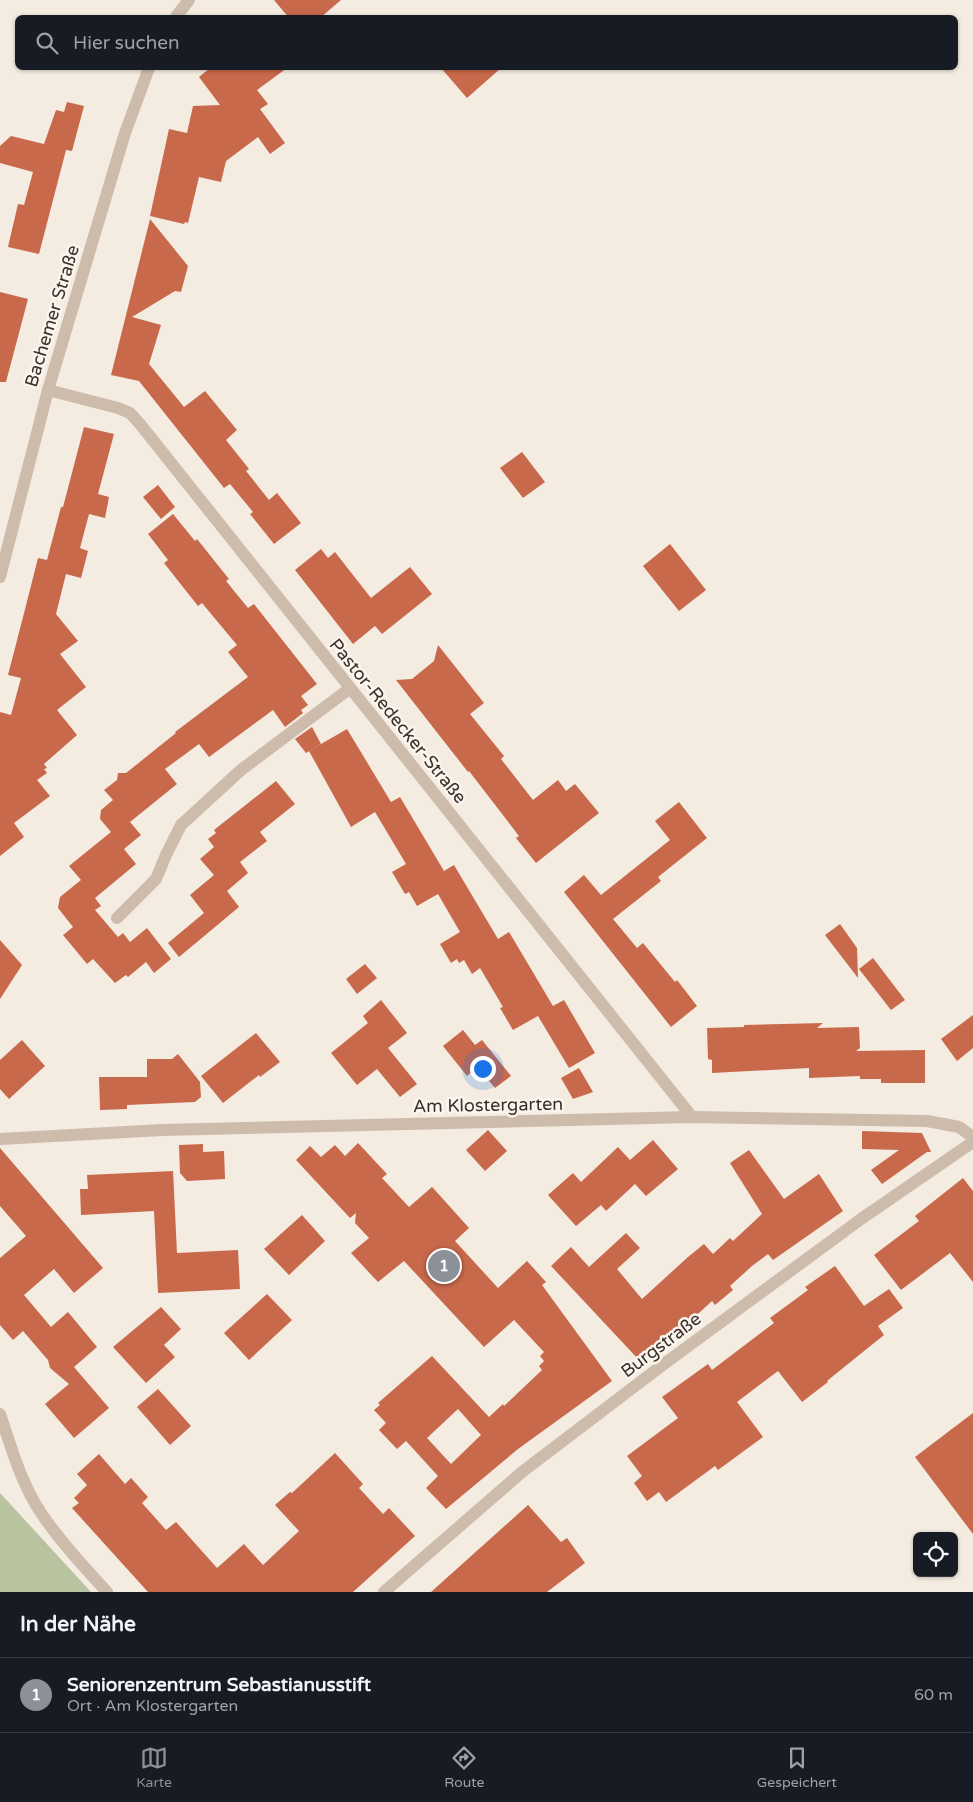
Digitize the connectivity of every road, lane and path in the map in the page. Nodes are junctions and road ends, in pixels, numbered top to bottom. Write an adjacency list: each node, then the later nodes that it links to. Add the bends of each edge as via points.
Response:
1 (188, 0): 2 (street)
2 (178, 15)
3 (148, 70): 4 (street, Bachemer Straße, via 125,133)
4 (48, 390): 5 (street, Bachemer Straße); 6 (street, Pastor-Redecker-Straße, via 130,414)
5 (0, 577)
6 (349, 689): 7 (street, via 241,770 181,825 156,880); 8 (street, Pastor-Redecker-Straße)
7 (117, 918)
8 (692, 1117): 9 (street, Am Klostergarten, via 927,1121 959,1127); 10 (street, Am Klostergarten, via 162,1130)
9 (973, 1137)
10 (0, 1139)
11 (973, 1142): 14 (street, Burgstraße, via 854,1225 522,1472)
12 (0, 1414): 13 (street, via 21,1474 40,1512)
13 (107, 1592)
14 (384, 1592)

